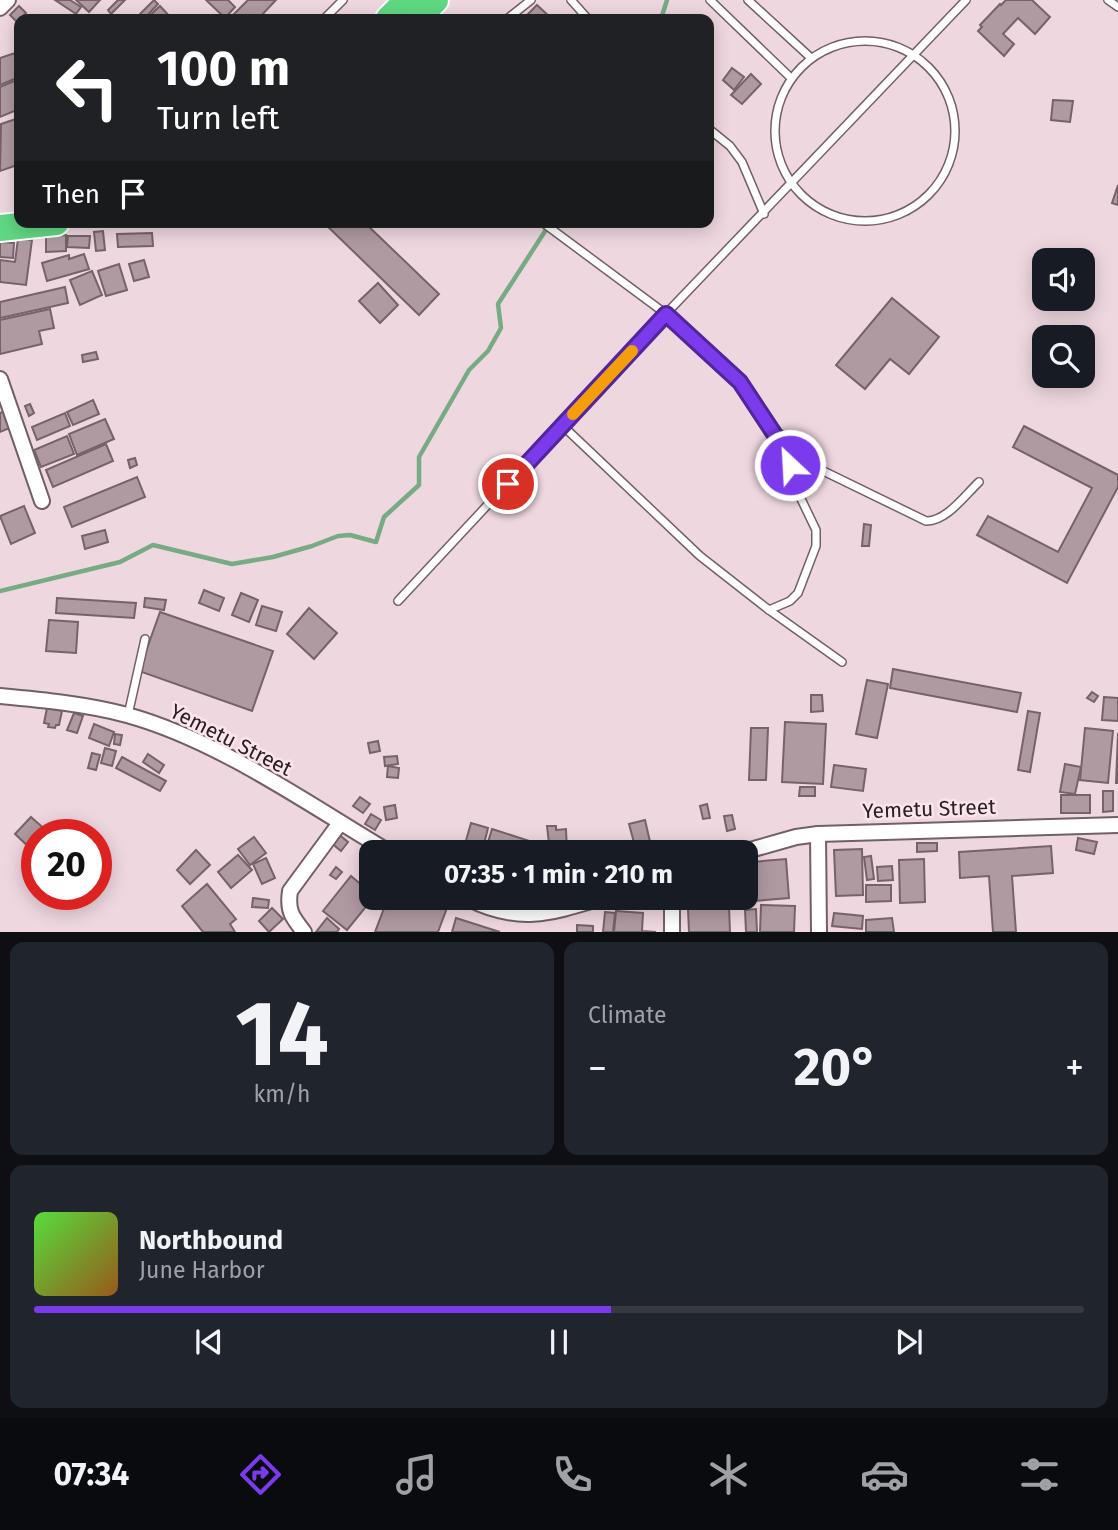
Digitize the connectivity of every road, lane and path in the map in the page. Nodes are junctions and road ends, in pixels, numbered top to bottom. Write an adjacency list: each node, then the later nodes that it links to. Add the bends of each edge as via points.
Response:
1 (8, 0): 12 (street)
2 (343, 0): 13 (lane)
3 (408, 0): 14 (highway)
4 (435, 0): 15 (highway)
5 (531, 0): 16 (lane)
6 (571, 0): 17 (lane)
7 (710, 0): 20 (lane)
8 (748, 0): 19 (lane)
9 (966, 0): 18 (lane)
10 (1108, 0): 11 (lane)
11 (1118, 7)
12 (0, 8)
13 (329, 14)
14 (394, 14)
15 (421, 14)
16 (513, 14)
17 (584, 14)
18 (912, 55): 19 (lane, via 894,45 860,40); 22 (lane); 22 (lane, via 934,74 955,117 946,170 927,197 894,219 869,224 822,210)
19 (810, 57): 20 (lane)
20 (791, 78): 22 (lane, via 777,107 774,139)
21 (714, 134): 23 (lane, via 742,162)
22 (792, 183): 23 (lane)
23 (764, 214): 25 (lane)
24 (550, 228): 25 (lane)
25 (666, 314): 27 (lane); 28 (lane, via 740,382 775,435)
26 (0, 379): 30 (street)
27 (562, 425): 31 (lane); 32 (lane, via 700,556)
28 (792, 450): 29 (lane, via 811,465 926,521 942,517); 32 (lane, via 790,478 816,530 816,546 798,593)
29 (979, 482)
30 (42, 501)
31 (398, 601)
32 (769, 610): 34 (lane)
33 (145, 639): 36 (lane)
34 (842, 662)
35 (0, 696): 36 (street, Yemetu Street, via 73,703)
36 (128, 715): 37 (street, Yemetu Street, via 208,747)
37 (340, 823): 40 (street, Yemetu Street); 45 (street, via 290,891 292,917)
38 (1118, 825): 39 (street, Yemetu Street)
39 (818, 834): 41 (street, Yemetu Street); 47 (street)
40 (369, 840)
41 (758, 848)
42 (497, 910): 43 (street, via 524,916)
43 (560, 910)
44 (672, 910): 46 (street)
45 (304, 932)
46 (672, 932)
47 (820, 932)

